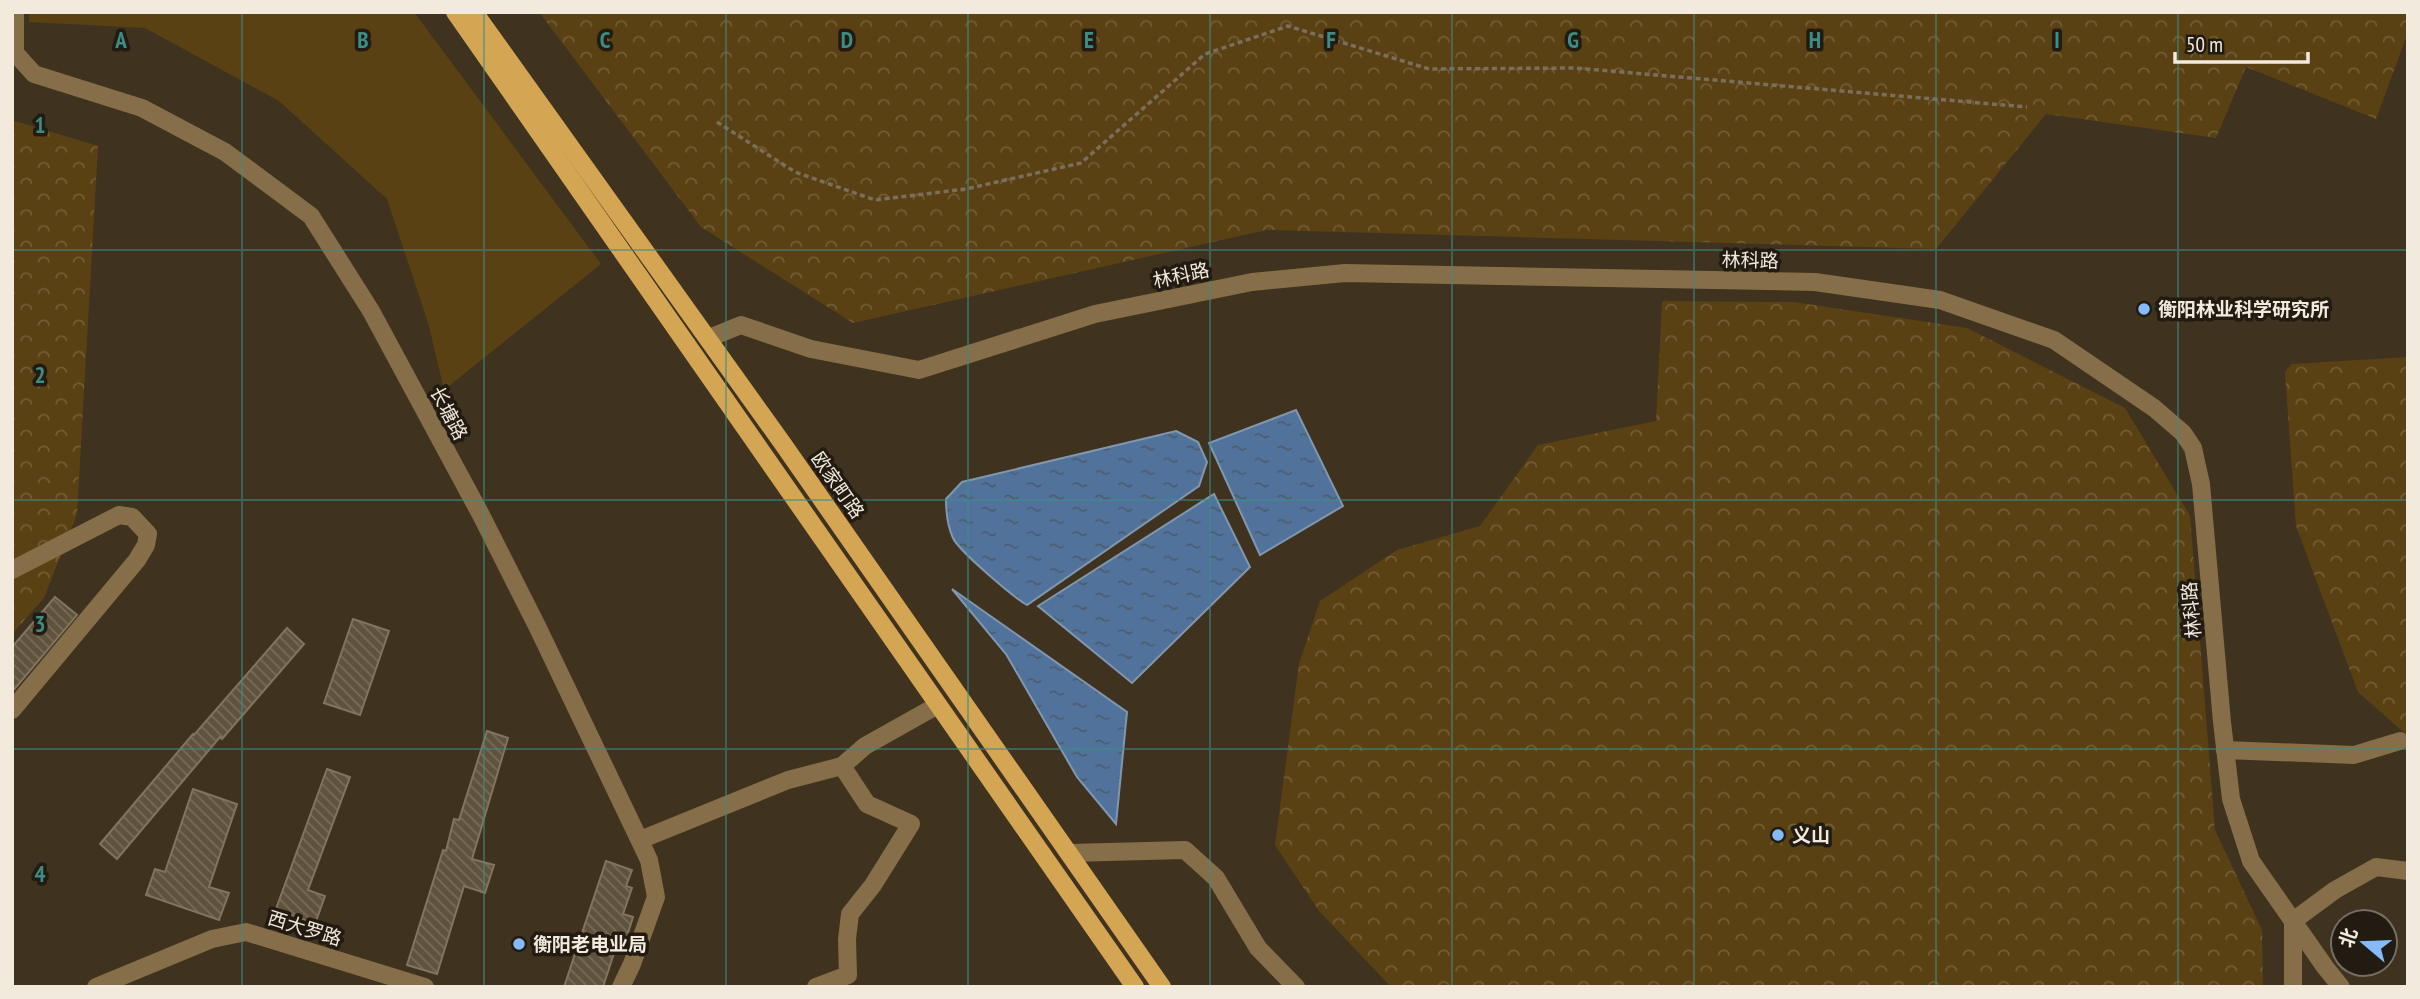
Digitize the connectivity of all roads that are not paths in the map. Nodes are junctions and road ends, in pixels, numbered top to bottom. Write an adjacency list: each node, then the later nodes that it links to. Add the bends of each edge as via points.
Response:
1 (15, 12): 11 (street, 长塘路, via 15,54 34,74 142,108 225,152 311,216 371,311 481,515)
2 (455, 12): 6 (main road)
3 (474, 12): 4 (main road, 欧家町路)
4 (709, 338): 9 (street, 林科路, via 741,325 811,349 919,370 1095,314 1252,282 1345,273 1815,282 1940,300 2054,340 2154,408 2193,448 2201,484); 12 (main road, 欧家町路)
5 (12, 570): 7 (street, via 119,514 132,517 148,534 137,560)
6 (939, 705): 10 (street, via 864,746); 20 (main road)
7 (12, 710)
8 (2400, 741): 9 (street, via 2354,755)
9 (2225, 750): 14 (street, 林科路, via 2231,799 2251,861)
10 (842, 766): 11 (street, via 788,780); 19 (street, via 867,804 911,824 850,914 848,975)
11 (640, 841): 18 (street, 长塘路, via 656,897)
12 (1069, 853): 21 (main road, 欧家町路); 22 (street, via 1185,850 1216,878 1258,948)
13 (2408, 871): 14 (street, via 2376,867)
14 (2293, 920): 23 (street); 24 (street, 林科路)
15 (389, 981): 16 (street, 西大罗路, via 246,932 212,939); 17 (street, 西大罗路)
16 (96, 987)
17 (425, 987)
18 (621, 987)
19 (816, 987)
20 (1135, 987)
21 (1162, 987)
22 (1296, 987)
23 (2293, 987)
24 (2341, 987)

